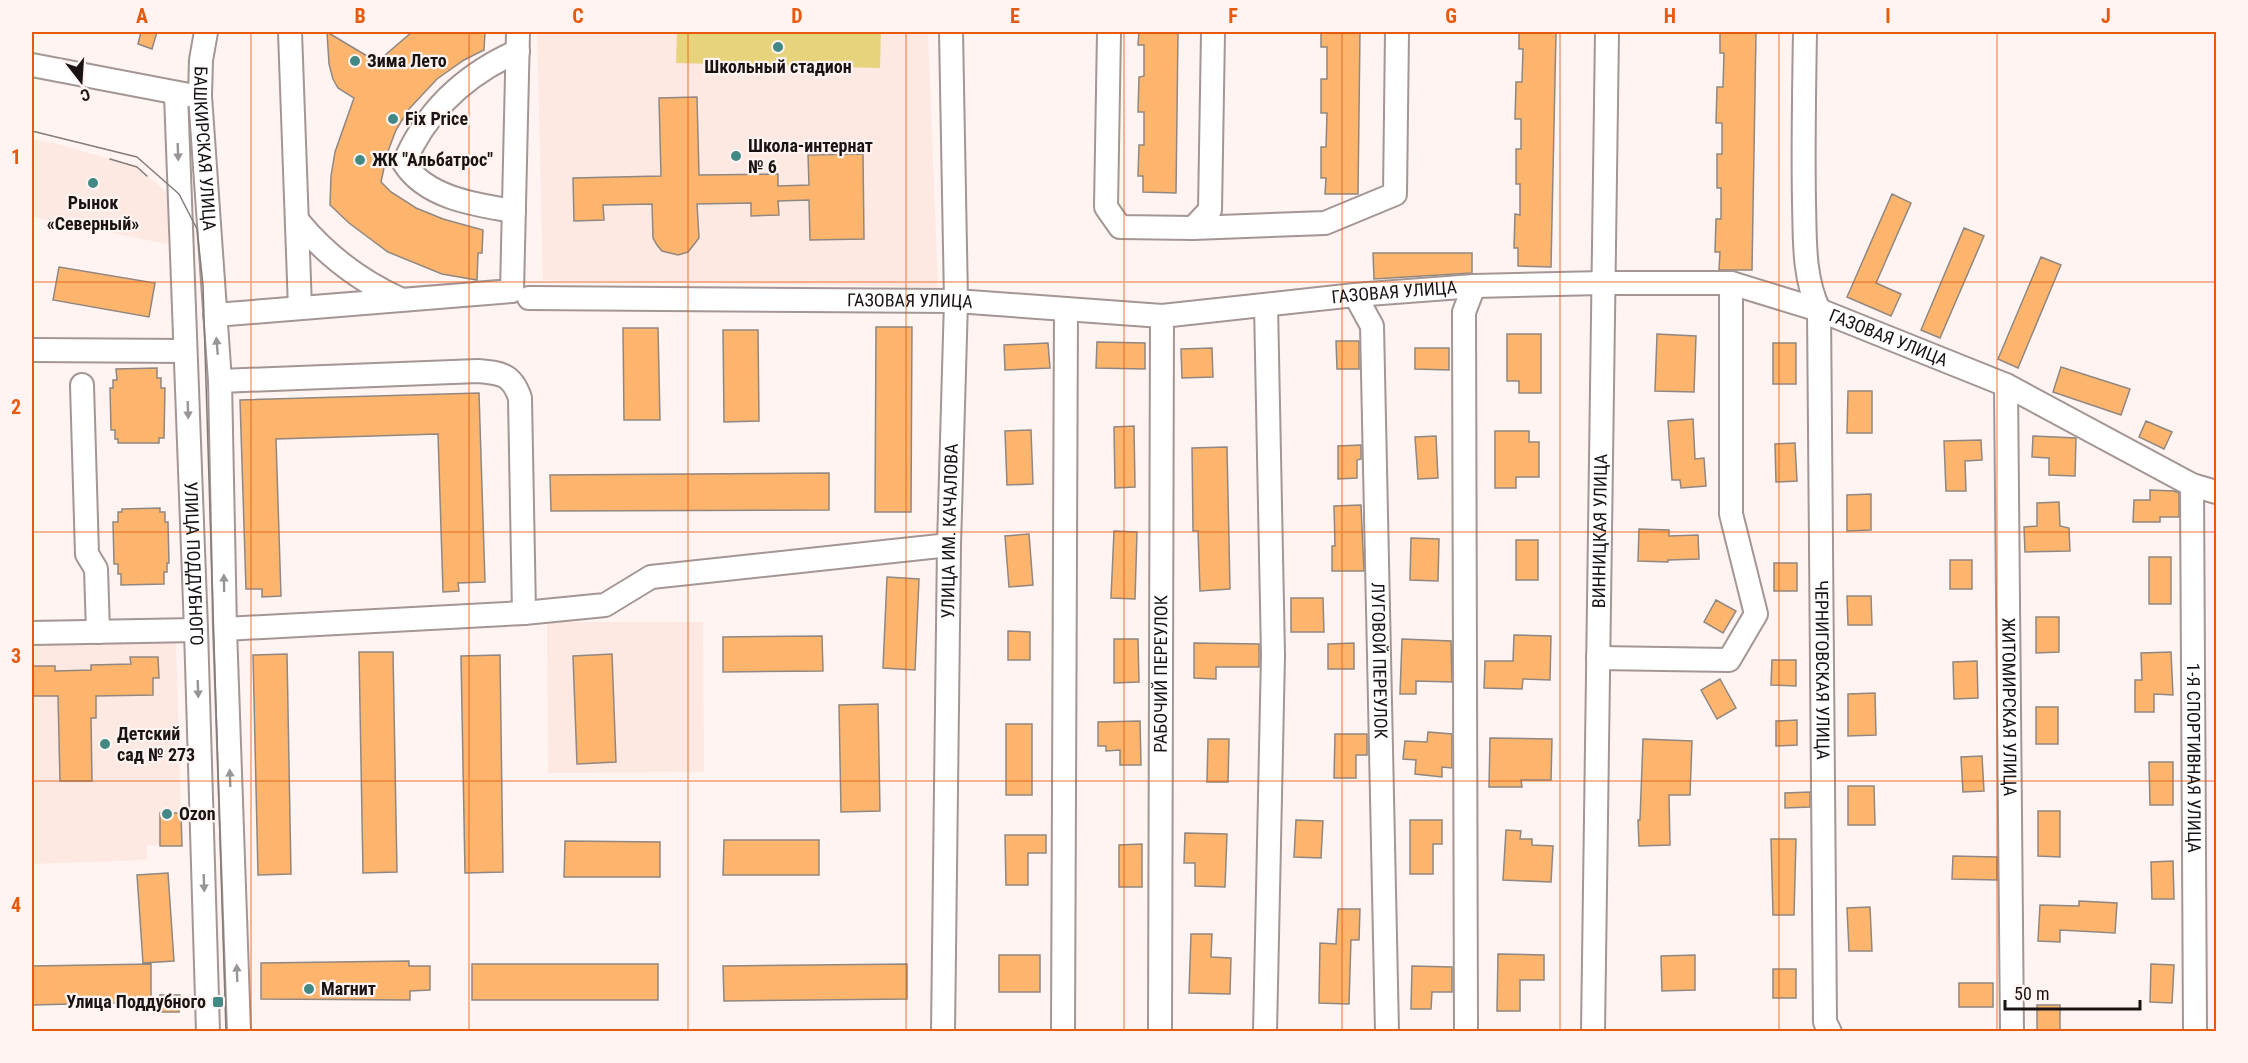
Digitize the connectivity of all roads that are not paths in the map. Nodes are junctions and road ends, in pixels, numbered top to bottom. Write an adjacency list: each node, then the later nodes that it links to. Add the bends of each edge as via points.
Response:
1 (206, 32): 12 (street, БАШКИРСКАЯ УЛИЦА)
2 (290, 32): 14 (street)
3 (951, 32): 23 (street, УЛИЦА ИМ. КАЧАЛОВА)
4 (1109, 32): 15 (street, via 1106,207 1120,227)
5 (1213, 32): 15 (street, via 1210,210)
6 (1397, 32): 15 (street, via 1395,194 1325,223)
7 (1607, 32): 17 (street, ВИННИЦКАЯ УЛИЦА)
8 (1805, 32): 27 (street, ЧЕРНИГОВСКАЯ УЛИЦА, via 1805,226 1810,292)
9 (518, 41): 13 (street); 13 (street, via 440,105 413,141 404,163 424,183 449,196)
10 (32, 65): 11 (street)
11 (176, 94): 12 (street); 31 (street, УЛИЦА ПОДДУБНОГО, one-way to 31)
12 (200, 96): 16 (street, БАШКИРСКАЯ УЛИЦА)
13 (514, 211): 22 (street, via 512,291)
14 (298, 221): 22 (street, via 343,265); 25 (street)
15 (1193, 228)
16 (211, 266): 28 (street, УЛИЦА ПОДДУБНОГО)
17 (1603, 283): 18 (street, ГАЗОВАЯ УЛИЦА); 19 (street, ГАЗОВАЯ УЛИЦА); 43 (street, ВИННИЦКАЯ УЛИЦА)
18 (1731, 283): 27 (street, ГАЗОВАЯ УЛИЦА); 43 (street, via 1731,514 1756,614 1729,660)
19 (1474, 286): 20 (street, ГАЗОВАЯ УЛИЦА); 51 (street, via 1464,312)
20 (1355, 295): 24 (street, ГАЗОВАЯ УЛИЦА); 50 (street, ЛУГОВОЙ ПЕРЕУЛОК, via 1372,326)
21 (530, 298): 23 (street, ГАЗОВАЯ УЛИЦА)
22 (399, 299): 25 (street)
23 (956, 301): 26 (street, ГАЗОВАЯ УЛИЦА); 37 (street, УЛИЦА ИМ. КАЧАЛОВА)
24 (1266, 305): 29 (street, ГАЗОВАЯ УЛИЦА); 49 (street, via 1273,655)
25 (300, 308): 28 (street)
26 (1066, 309): 29 (street, ГАЗОВАЯ УЛИЦА); 47 (street)
27 (1819, 310): 34 (street, ГАЗОВАЯ УЛИЦА); 53 (street, ЧЕРНИГОВСКАЯ УЛИЦА, via 1825,1022)
28 (215, 315): 32 (street, УЛИЦА ПОДДУБНОГО, one-way to 28)
29 (1162, 316): 48 (street, РАБОЧИЙ ПЕРЕУЛОК)
30 (32, 350): 31 (street)
31 (185, 351): 40 (street, УЛИЦА ПОДДУБНОГО, one-way to 40)
32 (220, 381): 38 (street, via 478,371 504,375 512,381 520,398); 39 (street, УЛИЦА ПОДДУБНОГО, one-way to 32)
33 (82, 385): 41 (street, via 87,554 96,569)
34 (2006, 385): 35 (street, ГАЗОВАЯ УЛИЦА); 54 (street, ЖИТОМИРСКАЯ УЛИЦА)
35 (2192, 485): 36 (street, ГАЗОВАЯ УЛИЦА); 55 (street, 1-Я СПОРТИВНАЯ УЛИЦА)
36 (2217, 492)
37 (949, 546): 38 (street, via 651,577 605,605); 46 (street, УЛИЦА ИМ. КАЧАЛОВА)
38 (524, 613): 39 (street)
39 (225, 629): 45 (street, УЛИЦА ПОДДУБНОГО, one-way to 39)
40 (196, 630): 41 (street); 44 (street, УЛИЦА ПОДДУБНОГО, one-way to 44)
41 (98, 632): 42 (street)
42 (32, 633)
43 (1599, 658): 52 (street, ВИННИЦКАЯ УЛИЦА)
44 (208, 1032)
45 (239, 1032)
46 (943, 1032)
47 (1063, 1032)
48 (1160, 1032)
49 (1265, 1032)
50 (1387, 1032)
51 (1466, 1032)
52 (1593, 1032)
53 (1830, 1032)
54 (2012, 1032)
55 (2195, 1032)

